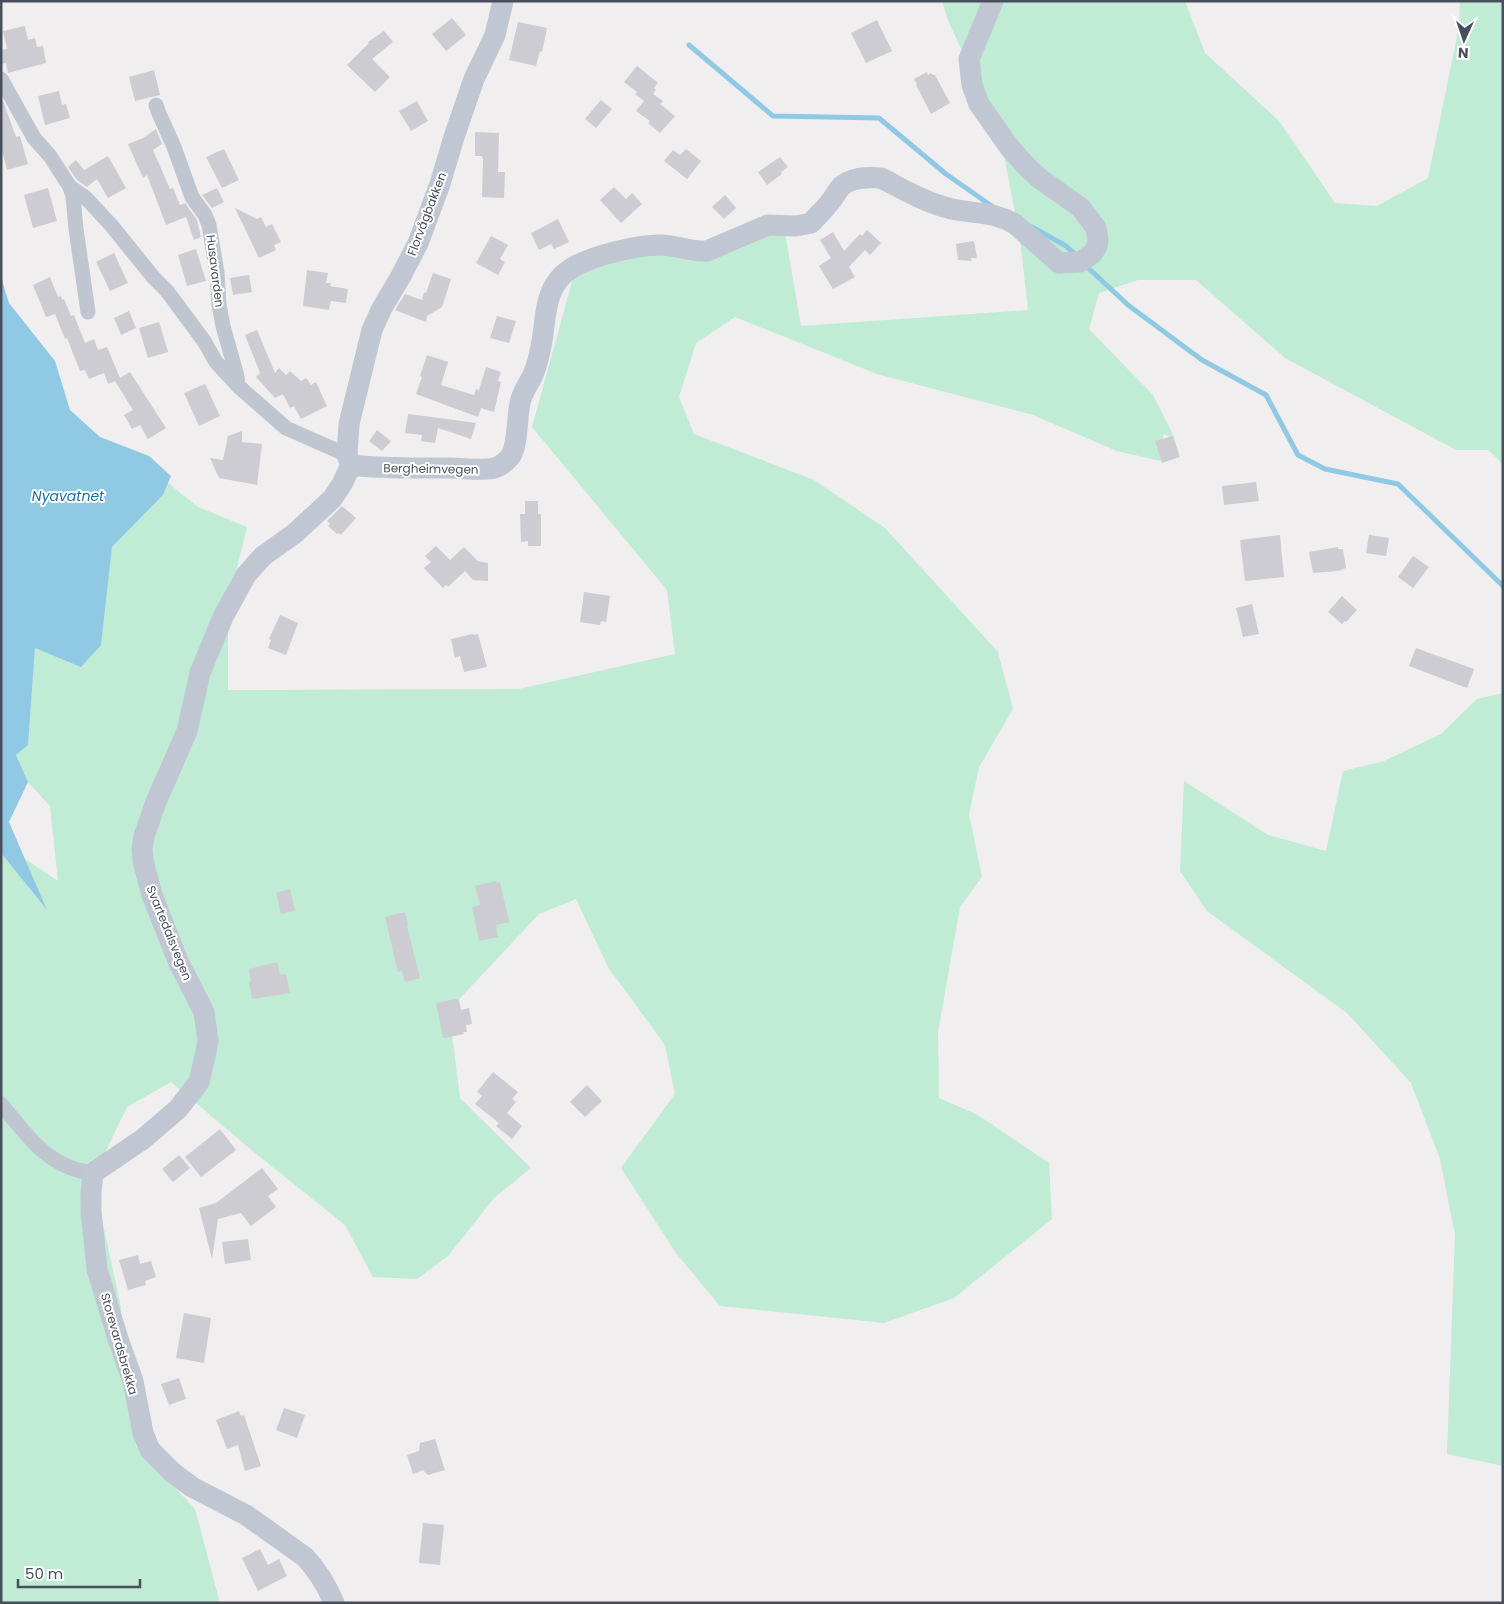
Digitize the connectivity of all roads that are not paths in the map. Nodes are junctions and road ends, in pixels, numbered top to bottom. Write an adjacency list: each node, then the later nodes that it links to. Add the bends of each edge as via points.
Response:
1 (503, 1): 8 (street, Florvågbakken, via 495,35 474,80 418,244 372,330 351,413)
2 (993, 1): 8 (street, Bergheimvegen, via 969,59 972,85 979,104 1010,148 1032,172 1081,208 1096,228 1096,246 1085,259 1059,263 1008,220 927,202 881,178 856,179 845,183 811,223 768,225 707,251 639,247 589,260 571,269 551,290 538,360 521,398 514,450 504,464 488,470 376,468)
3 (1, 79): 5 (street, via 34,138)
4 (156, 105): 7 (street, Husavarden, via 192,197 209,225 218,272 219,304)
5 (70, 187): 6 (street); 7 (street, via 86,198 167,291 204,340 216,362)
6 (88, 312)
7 (238, 386): 8 (street, via 286,428)
8 (349, 460): 10 (street, Svartedalsvegen, via 342,484 332,500 263,556 246,575 223,617 200,673 187,731 144,836 143,860 152,895 178,961 204,1012 208,1040 199,1082 178,1109 144,1139)
9 (1, 1104): 10 (street, via 34,1144 48,1155 74,1170)
10 (93, 1173): 11 (street, Storevardsbrekka, via 91,1212 97,1269 133,1381 143,1433 150,1450 192,1487 246,1515 306,1557)
11 (334, 1603)

